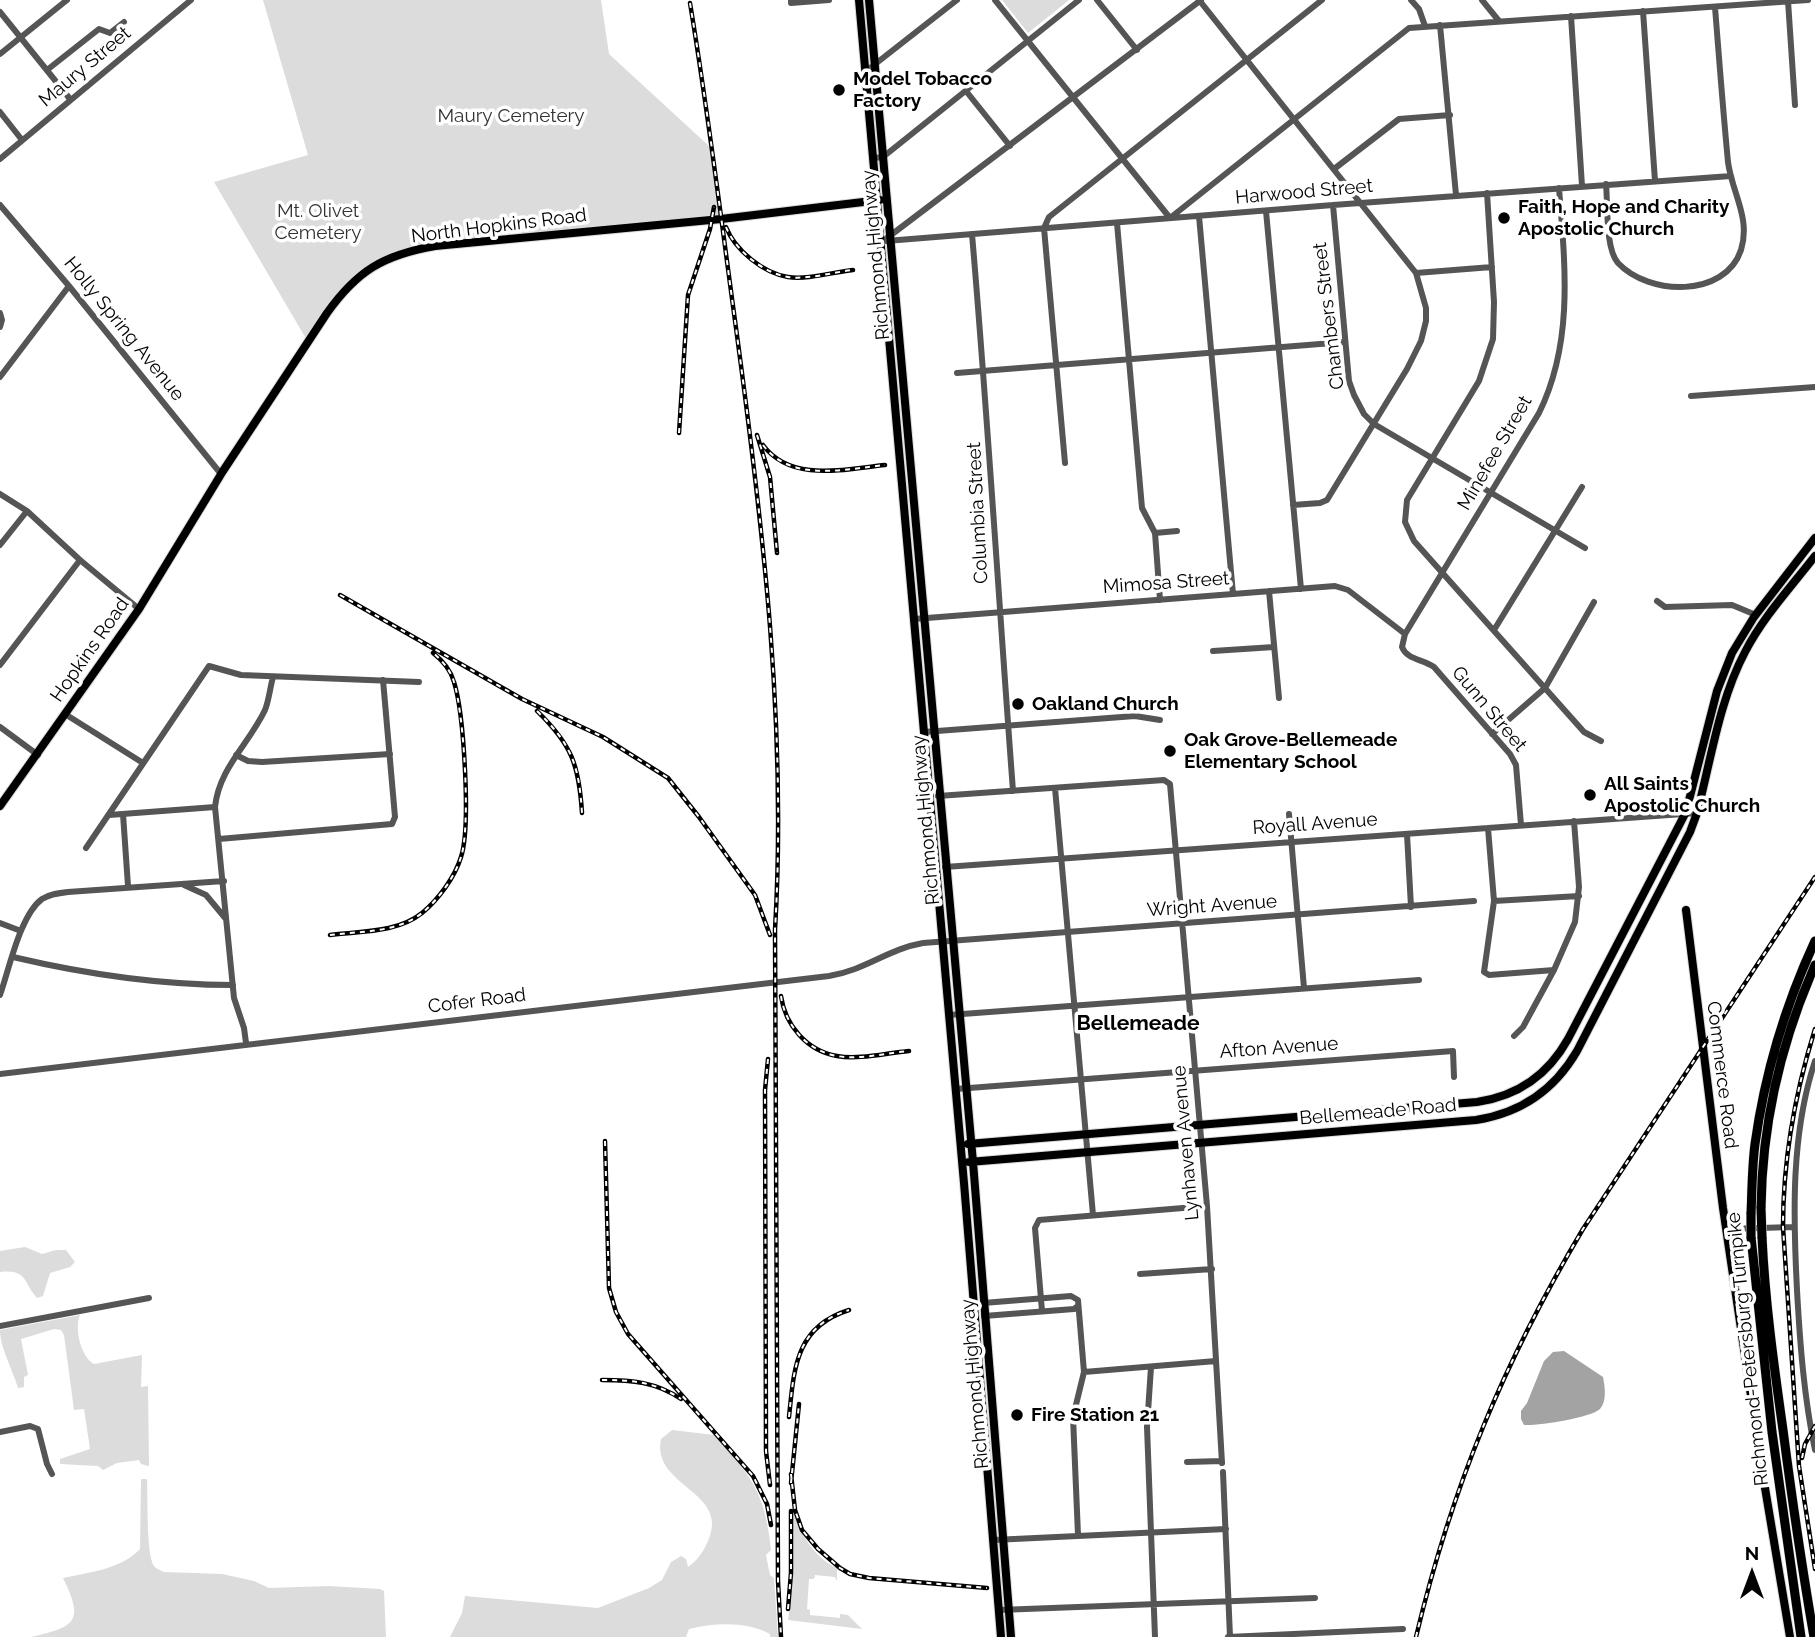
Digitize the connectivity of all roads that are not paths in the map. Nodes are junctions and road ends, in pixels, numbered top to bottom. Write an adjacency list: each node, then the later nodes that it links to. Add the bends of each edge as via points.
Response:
1 (66, 0): 25 (street)
2 (191, 0): 35 (street, Maury Street)
3 (829, 0): 16 (street)
4 (859, 0): 32 (main road, Richmond Highway)
5 (869, 0): 30 (main road, Richmond Highway)
6 (957, 0): 30 (street)
7 (995, 0): 26 (street)
8 (1079, 0): 26 (street)
9 (1097, 0): 27 (street)
10 (1200, 0): 27 (street); 29 (street)
11 (1322, 0): 29 (street)
12 (1412, 0): 24 (street)
13 (1482, 0): 21 (street)
14 (1808, 0): 15 (street)
15 (1788, 1): 17 (street); 36 (street)
16 (791, 2)
17 (1715, 7): 18 (street); 46 (street)
18 (1643, 11): 20 (street); 47 (street)
19 (0, 12): 25 (street)
20 (1571, 16): 21 (street); 49 (street)
21 (1499, 21): 23 (street)
22 (124, 22): 31 (street, via 110,33 99,29)
23 (1440, 25): 24 (street); 38 (street)
24 (1425, 26): 39 (street, via 1406,29)
25 (21, 38): 28 (street); 31 (street)
26 (1028, 41): 33 (street); 34 (street)
27 (1137, 50): 34 (street)
28 (0, 54)
29 (1247, 60): 39 (street); 44 (street)
30 (875, 65): 32 (street); 42 (main road, Richmond Highway)
31 (47, 70): 35 (street)
32 (865, 72): 42 (main road, Richmond Highway)
33 (966, 91): 41 (street); 42 (street)
34 (1073, 98): 41 (street); 44 (street)
35 (70, 99): 40 (street, Maury Street)
36 (1795, 106)
37 (0, 112): 40 (street)
38 (1450, 114): 45 (street, via 1399,119); 52 (street)
39 (1294, 119): 45 (street); 59 (street)
40 (22, 140): 43 (street, Maury Street)
41 (1010, 146): 60 (street)
42 (879, 157): 53 (main road, Richmond Highway)
43 (0, 159)
44 (1122, 159): 59 (street); 62 (street, via 1049,217)
45 (1334, 169): 54 (street)
46 (1731, 176): 47 (street, Harwood Street); 48 (street, via 1745,220 1744,236 1735,264 1715,281 1702,285 1650,281 1617,262 1611,249)
47 (1655, 181): 48 (street, Harwood Street)
48 (1606, 184): 49 (street, Harwood Street)
49 (1582, 186): 50 (street, Harwood Street)
50 (1559, 188): 51 (street, Harwood Street); 88 (street, Minefee Street, via 1566,281 1560,351 1539,413)
51 (1487, 193): 52 (street, Harwood Street); 67 (street)
52 (1456, 195): 54 (street, Harwood Street)
53 (882, 200): 64 (main road, Richmond Highway); 66 (main road, Richmond Highway); 85 (main road, North Hopkins Road, via 435,246 384,260 343,291)
54 (1361, 203): 55 (street, Harwood Street); 68 (street)
55 (1333, 205): 57 (street, Harwood Street); 72 (street, Chambers Street)
56 (0, 206): 69 (street, Holly Spring Avenue)
57 (1266, 211): 58 (street, Harwood Street); 73 (street)
58 (1199, 216): 59 (street, Harwood Street); 74 (street)
59 (1170, 218): 61 (street, Harwood Street)
60 (909, 223): 64 (street); 65 (street, via 908,232)
61 (1117, 223): 62 (street, Harwood Street); 75 (street)
62 (1044, 228): 63 (street, Harwood Street); 76 (street)
63 (972, 234): 65 (street, Harwood Street); 77 (street, Columbia Street)
64 (891, 238): 65 (street, Harwood Street); 66 (street); 110 (main road, Richmond Highway)
65 (915, 239)
66 (881, 242): 111 (main road, Richmond Highway)
67 (1492, 267): 68 (street); 83 (street, via 1494,320 1487,359 1474,390)
68 (1416, 272): 82 (street, via 1426,308 1423,335)
69 (69, 286): 79 (street); 85 (street, Holly Spring Avenue)
70 (0, 313): 71 (street)
71 (0, 327)
72 (1345, 342): 73 (street); 82 (street, Chambers Street, via 1351,388)
73 (1279, 348): 74 (street); 89 (street)
74 (1213, 353): 75 (street); 103 (street)
75 (1129, 359): 76 (street); 94 (street, via 1142,508)
76 (1056, 365): 77 (street); 84 (street)
77 (984, 371): 78 (street); 108 (street, Columbia Street)
78 (957, 373)
79 (0, 377)
80 (1815, 387): 81 (street)
81 (1691, 396)
82 (1374, 424): 83 (street, Chambers Street); 89 (street, via 1327,500)
83 (1433, 457): 88 (street, Chambers Street); 100 (street, via 1406,505 1405,522 1409,534)
84 (1065, 463)
85 (221, 474): 90 (main road, North Hopkins Road)
86 (1582, 487): 93 (street)
87 (0, 494): 91 (street)
88 (1490, 494): 93 (street, Chambers Street); 100 (street, Minefee Street)
89 (1293, 505): 101 (street)
90 (200, 508): 107 (main road, Hopkins Road)
91 (27, 511): 96 (street); 99 (street)
92 (1177, 531): 94 (street)
93 (1554, 531): 97 (street, Chambers Street); 112 (street)
94 (1155, 533): 104 (street)
95 (1815, 538): 109 (main road)
96 (0, 545)
97 (1585, 548)
98 (1815, 556): 140 (main road, via 1740,661)
99 (80, 560): 107 (street); 116 (street)
100 (1443, 574): 112 (street); 113 (street, Minefee Street)
101 (1301, 589): 102 (street, Mimosa Street); 113 (street, Mimosa Street, via 1344,588)
102 (1269, 591): 103 (street, Mimosa Street); 114 (street)
103 (1233, 594): 104 (street, Mimosa Street)
104 (1160, 600): 108 (street, Mimosa Street)
105 (1657, 601): 109 (street, via 1665,607 1732,605)
106 (1594, 602): 120 (street)
107 (139, 609): 122 (main road, Hopkins Road)
108 (999, 612): 110 (street, Mimosa Street); 124 (street, Columbia Street)
109 (1756, 615): 143 (main road, via 1722,676)
110 (924, 618): 111 (street, Mimosa Street); 126 (main road, Richmond Highway)
111 (914, 619): 127 (main road, Richmond Highway)
112 (1494, 630): 120 (street)
113 (1405, 634): 128 (street, Gunn Street, via 1404,653 1434,667)
114 (1274, 647): 115 (street); 121 (street)
115 (1213, 652)
116 (0, 665)
117 (273, 677): 118 (street); 132 (street, via 265,709); 133 (street, via 209,666)
118 (383, 680): 119 (street); 130 (street)
119 (419, 682)
120 (1545, 688): 128 (street); 129 (street, via 1584,732)
121 (1279, 698)
122 (65, 714): 131 (main road, Hopkins Road); 133 (street)
123 (1160, 720): 124 (street, via 1135,716)
124 (1008, 725): 126 (street); 135 (street, Columbia Street)
125 (0, 726): 131 (street)
126 (934, 731): 127 (street); 136 (main road, Richmond Highway)
127 (924, 732): 137 (main road, Richmond Highway)
128 (1492, 734): 146 (street, Gunn Street, via 1515,761)
129 (1601, 741)
130 (390, 754): 132 (street, via 262,762); 149 (street, via 392,824)
131 (38, 755): 138 (main road, Hopkins Road)
132 (236, 755): 139 (street, via 216,792)
133 (143, 762): 144 (street)
134 (1055, 788): 135 (street); 152 (street, Lynhaven Avenue, via 1168,781); 153 (street)
135 (1013, 791): 136 (street)
136 (940, 796): 137 (street); 154 (main road, Richmond Highway)
137 (930, 797): 155 (main road, Richmond Highway)
138 (0, 807)
139 (215, 807): 141 (street); 149 (street)
140 (1698, 813): 143 (street, Royall Avenue); 195 (main road, Bellemeade Road, via 1573,1058 1553,1084 1525,1105 1476,1120)
141 (123, 814): 144 (street); 158 (street)
142 (1289, 814): 150 (street)
143 (1685, 814): 145 (street, Royall Avenue); 193 (main road, Bellemeade Road, via 1560,1053 1517,1091 1477,1102)
144 (109, 815): 151 (street)
145 (1574, 821): 146 (street, Royall Avenue); 159 (street)
146 (1521, 825): 147 (street, Royall Avenue)
147 (1488, 828): 148 (street, Royall Avenue); 161 (street)
148 (1407, 834): 150 (street, Royall Avenue); 162 (street)
149 (219, 839): 156 (street)
150 (1291, 842): 152 (street, Royall Avenue); 164 (street)
151 (86, 848)
152 (1176, 850): 153 (street, Royall Avenue); 167 (street, Lynhaven Avenue)
153 (1061, 859): 154 (street, Royall Avenue); 169 (street)
154 (946, 867): 155 (street, Royall Avenue); 170 (main road, Richmond Highway)
155 (936, 868): 171 (main road, Richmond Highway)
156 (223, 881): 157 (street); 165 (street)
157 (179, 883): 158 (street); 165 (street, via 206,895)
158 (128, 886): 168 (street, via 52,894 34,906)
159 (1579, 895): 161 (street); 175 (street, via 1575,922)
160 (1474, 901): 162 (street, Wright Avenue)
161 (1494, 901): 175 (street, via 1484,972)
162 (1411, 907): 164 (street, Wright Avenue)
163 (1686, 910): 204 (main road, Commerce Road)
164 (1298, 915): 167 (street, Wright Avenue); 178 (street)
165 (227, 922): 177 (street)
166 (0, 923): 168 (street)
167 (1183, 924): 169 (street, Wright Avenue); 180 (street, Lynhaven Avenue)
168 (21, 931): 173 (street)
169 (1067, 933): 170 (street, Wright Avenue); 181 (street)
170 (953, 940): 171 (street, Cofer Road); 182 (main road, Richmond Highway)
171 (942, 941): 183 (main road, Richmond Highway); 185 (street, Cofer Road, via 904,947 861,968 829,976)
172 (1815, 941): 240 (highway, Richmond-Petersburg Turnpike, bridge, via 1773,1050 1755,1147 1751,1214 1772,1432)
173 (13, 957): 177 (street, via 174,984); 179 (street)
174 (1815, 965): 241 (highway, Richmond-Petersburg Turnpike, bridge, via 1776,1079 1761,1208 1764,1280)
175 (1554, 970): 184 (street)
176 (1419, 980): 178 (street)
177 (233, 985): 185 (street)
178 (1304, 988): 180 (street)
179 (0, 995)
180 (1189, 997): 181 (street); 187 (street, Lynhaven Avenue)
181 (1074, 1006): 182 (street); 190 (street)
182 (959, 1014): 183 (street); 192 (main road, Richmond Highway)
183 (949, 1015): 191 (main road, Richmond Highway)
184 (1514, 1037)
185 (246, 1043): 188 (street, Cofer Road)
186 (1815, 1061): 203 (street, via 1796,1167)
187 (1196, 1070): 189 (street, Afton Avenue, via 1452,1051); 190 (street, Afton Avenue); 193 (street, Lynhaven Avenue)
188 (0, 1074)
189 (1454, 1077)
190 (1081, 1078): 192 (street, Afton Avenue); 194 (street)
191 (956, 1088): 192 (street, Afton Avenue); 197 (main road, Richmond Highway)
192 (966, 1088): 196 (main road, Richmond Highway)
193 (1201, 1125): 194 (main road, Bellemeade Road); 195 (street, Lynhaven Avenue)
194 (1086, 1135): 196 (main road, Bellemeade Road); 198 (street)
195 (1202, 1143): 198 (main road, Bellemeade Road); 201 (street, Lynhaven Avenue)
196 (971, 1144): 197 (main road, Bellemeade Road); 199 (main road, Richmond Highway)
197 (961, 1145): 200 (main road, Richmond Highway)
198 (1087, 1152): 199 (main road, Bellemeade Road); 202 (street)
199 (973, 1162): 200 (main road, Bellemeade Road); 209 (main road, Richmond Highway)
200 (962, 1163): 210 (main road, Richmond Highway)
201 (1207, 1206): 202 (street); 205 (street, Lynhaven Avenue)
202 (1093, 1215): 208 (street, via 1036,1222)
203 (1794, 1227): 204 (street); 220 (street, via 1805,1395)
204 (1727, 1228): 239 (main road, Commerce Road)
205 (1212, 1269): 206 (street); 216 (street, Lynhaven Avenue)
206 (1140, 1274)
207 (149, 1298): 215 (street)
208 (1041, 1299): 209 (street); 211 (street, via 1073,1297); 212 (street)
209 (984, 1303): 210 (street); 213 (main road, Richmond Highway)
210 (974, 1304): 214 (main road, Richmond Highway)
211 (1078, 1306): 212 (street); 218 (street)
212 (1042, 1311): 213 (street)
213 (985, 1316): 214 (street); 227 (main road, Richmond Highway)
214 (975, 1317): 228 (main road, Richmond Highway)
215 (0, 1326)
216 (1216, 1361): 217 (street); 221 (street, Lynhaven Avenue, via 1222,1462)
217 (1151, 1367): 218 (street); 225 (street, via 1147,1427)
218 (1084, 1372): 226 (street, via 1073,1417)
219 (0, 1432): 223 (street, via 34,1426)
220 (1815, 1450)
221 (1187, 1462)
222 (1223, 1472): 224 (street)
223 (52, 1474)
224 (1226, 1529): 225 (street); 230 (street)
225 (1150, 1531): 226 (street); 231 (street)
226 (1079, 1535): 227 (street)
227 (1003, 1539): 228 (street); 232 (main road, Richmond Highway)
228 (993, 1540): 233 (main road, Richmond Highway)
229 (1315, 1598): 230 (street)
230 (1228, 1601): 231 (street); 238 (street)
231 (1153, 1603): 232 (street); 237 (street)
232 (1009, 1609): 233 (street); 236 (main road, Richmond Highway)
233 (999, 1610): 235 (main road, Richmond Highway)
234 (1403, 1629): 238 (street)
235 (1001, 1637)
236 (1012, 1637)
237 (1155, 1637)
238 (1229, 1637)
239 (1789, 1637)
240 (1801, 1637)
241 (1814, 1637)

